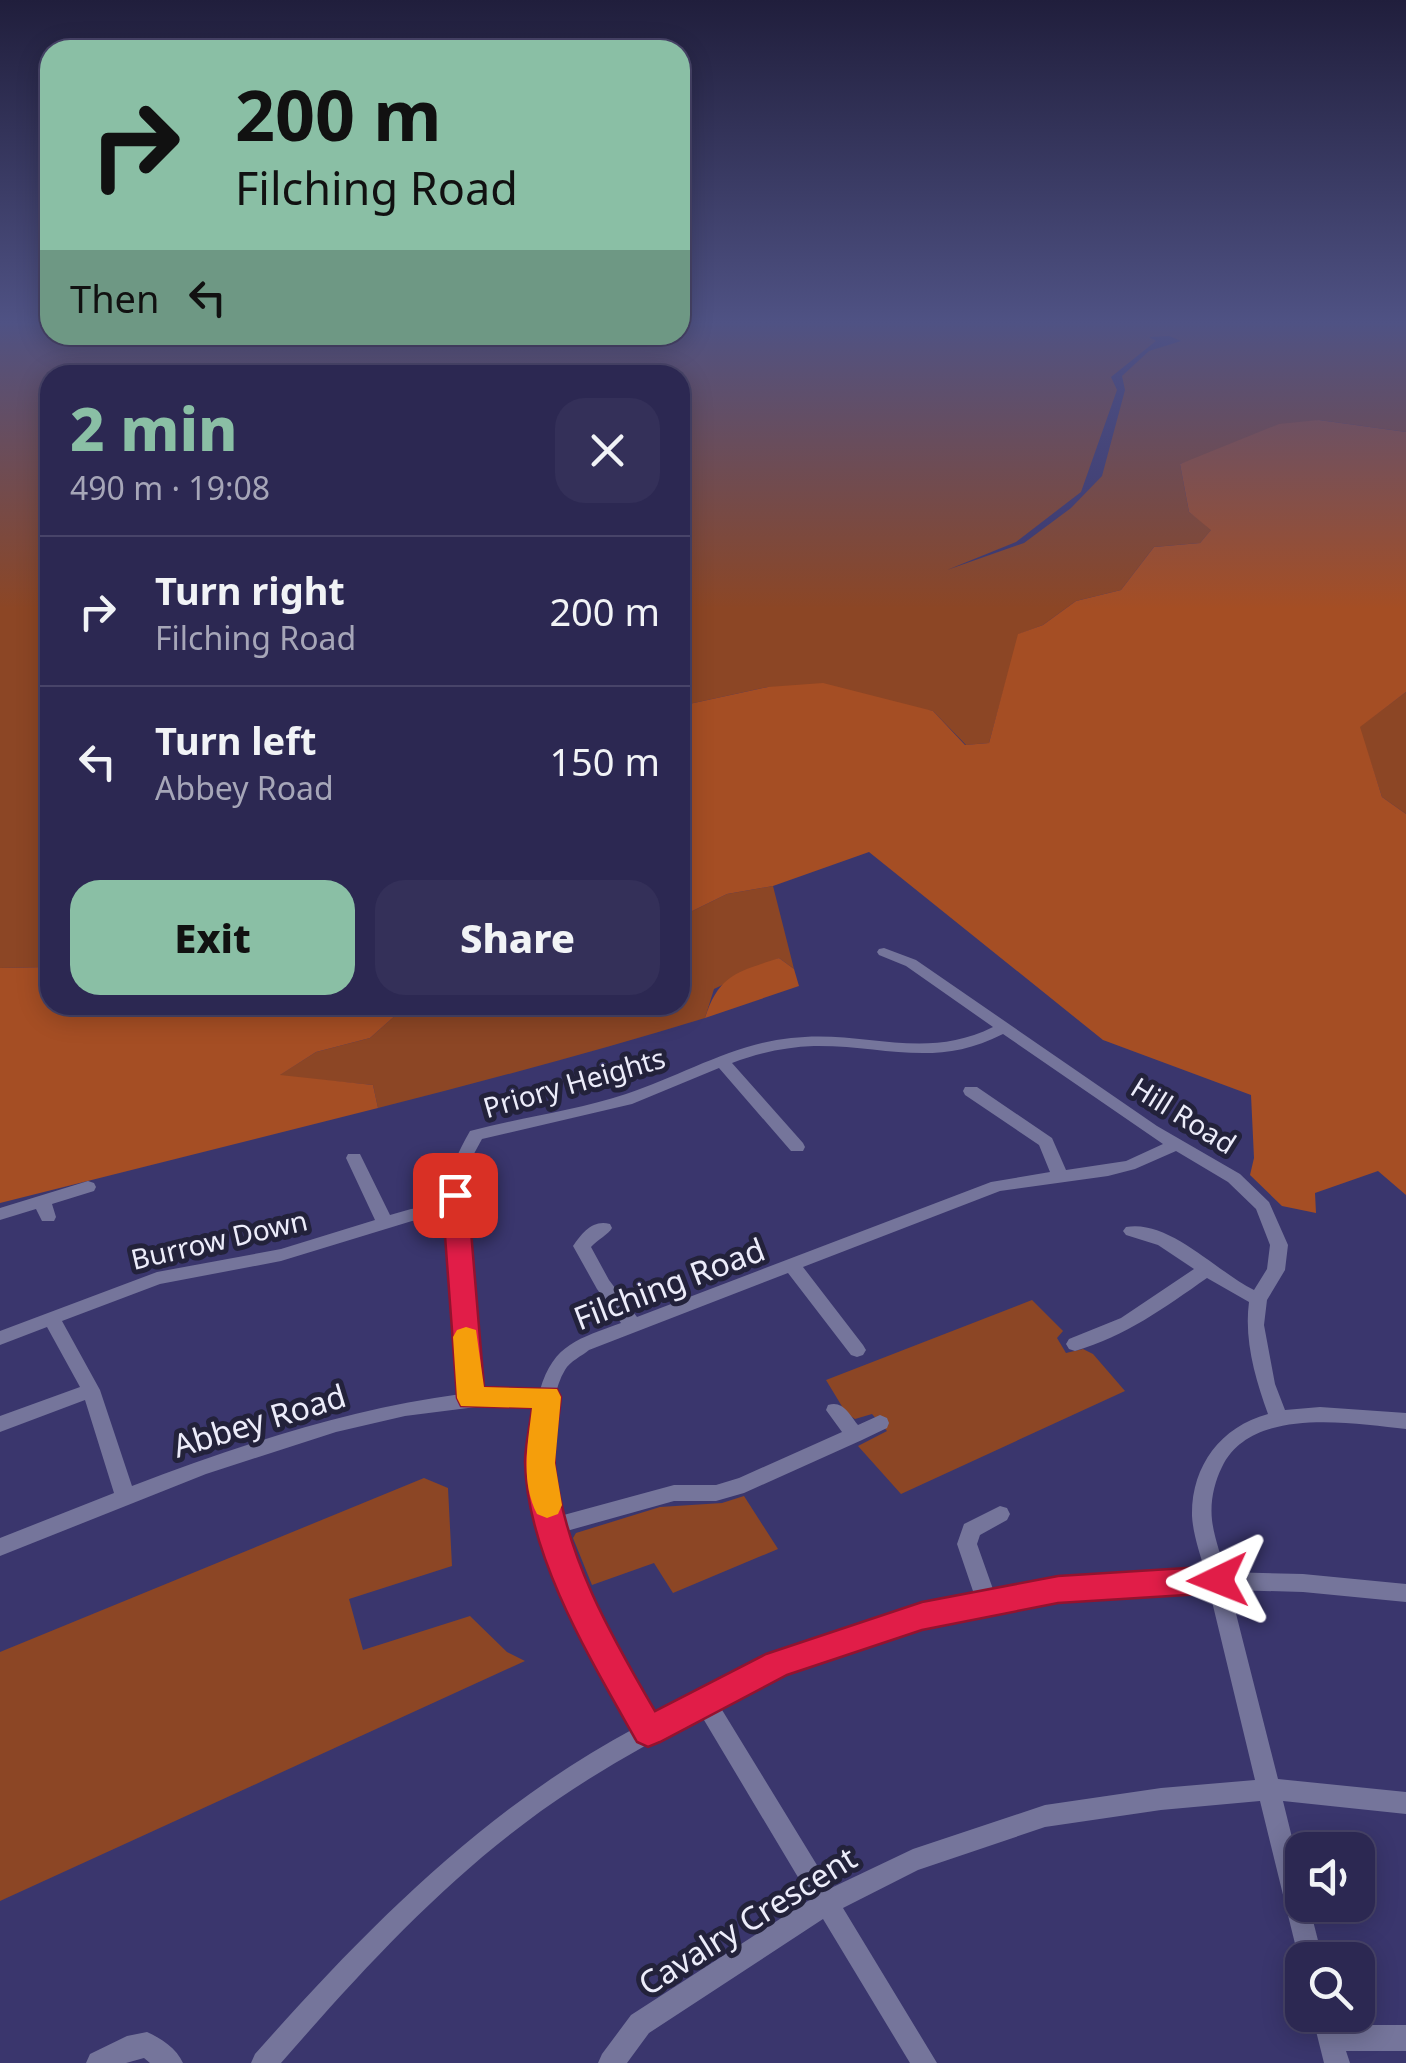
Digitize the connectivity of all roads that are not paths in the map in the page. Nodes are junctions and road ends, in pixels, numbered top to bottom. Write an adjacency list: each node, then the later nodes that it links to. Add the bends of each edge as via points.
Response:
1 (884, 952): 2 (street, Hill Road)
2 (1004, 1028): 3 (street, Priory Heights, via 937,1050 790,1042); 5 (street, Hill Road)
3 (723, 1063): 6 (street); 10 (street, Priory Heights, via 627,1100 476,1135 456,1180)
4 (971, 1091): 8 (street, via 1046,1142)
5 (1175, 1144): 8 (street, Filching Road, via 1123,1171); 17 (street, Hill Road, via 1234,1178 1263,1206 1279,1246 1276,1270)
6 (797, 1147)
7 (354, 1158): 12 (street)
8 (1060, 1176): 15 (street, Filching Road, via 998,1186)
9 (88, 1187): 11 (street, via 45,1209)
10 (456, 1210): 12 (street, Burrow Down); 25 (street, Priory Heights)
11 (0, 1214)
12 (385, 1223): 18 (street, Burrow Down, via 281,1255 157,1278)
13 (604, 1228): 19 (street, via 582,1246)
14 (1132, 1231): 16 (street, via 1154,1235)
15 (793, 1267): 19 (street, Filching Road); 22 (street)
16 (1205, 1270): 17 (street); 21 (street, via 1101,1346)
17 (1258, 1299): 27 (street, Hill Road, via 1260,1356)
18 (51, 1318): 20 (street, Burrow Down); 23 (street)
19 (634, 1327): 24 (street, Filching Road, via 583,1345 560,1362)
20 (0, 1338)
21 (1075, 1344)
22 (857, 1350)
23 (92, 1390): 30 (street); 32 (street)
24 (547, 1397): 25 (street, Abbey Road); 34 (street, Filching Road, via 540,1463)
25 (471, 1398): 32 (street, Abbey Road, via 277,1440)
26 (835, 1410): 31 (street)
27 (1279, 1420): 28 (street, via 1310,1415); 36 (street, via 1253,1425 1224,1445 1206,1480 1202,1519)
28 (1406, 1421)
29 (880, 1422): 31 (street)
30 (0, 1424)
31 (855, 1435): 34 (street, via 744,1485 674,1493)
32 (125, 1495): 35 (street, Abbey Road)
33 (1000, 1514): 38 (street, via 971,1530 967,1544)
34 (551, 1527): 40 (street, Filching Road, via 587,1623)
35 (0, 1547)
36 (1218, 1580): 37 (street); 38 (street, via 1112,1584); 41 (street)
37 (1406, 1592)
38 (988, 1603): 39 (street, via 852,1636)
39 (703, 1700): 40 (street); 43 (street)
40 (648, 1731): 49 (street, via 500,1828 349,1966)
41 (1271, 1790): 42 (street, Cavalry Crescent); 43 (street, Cavalry Crescent, via 1045,1816 913,1860); 44 (street)
42 (1406, 1802)
43 (827, 1903): 50 (street, Cavalry Crescent, via 640,2024); 51 (street)
44 (1307, 1942)
45 (1406, 2038): 46 (street)
46 (1330, 2039)
47 (99, 2063): 48 (street, via 147,2045)
48 (170, 2063)
49 (264, 2063)
50 (610, 2063)
51 (924, 2063)

